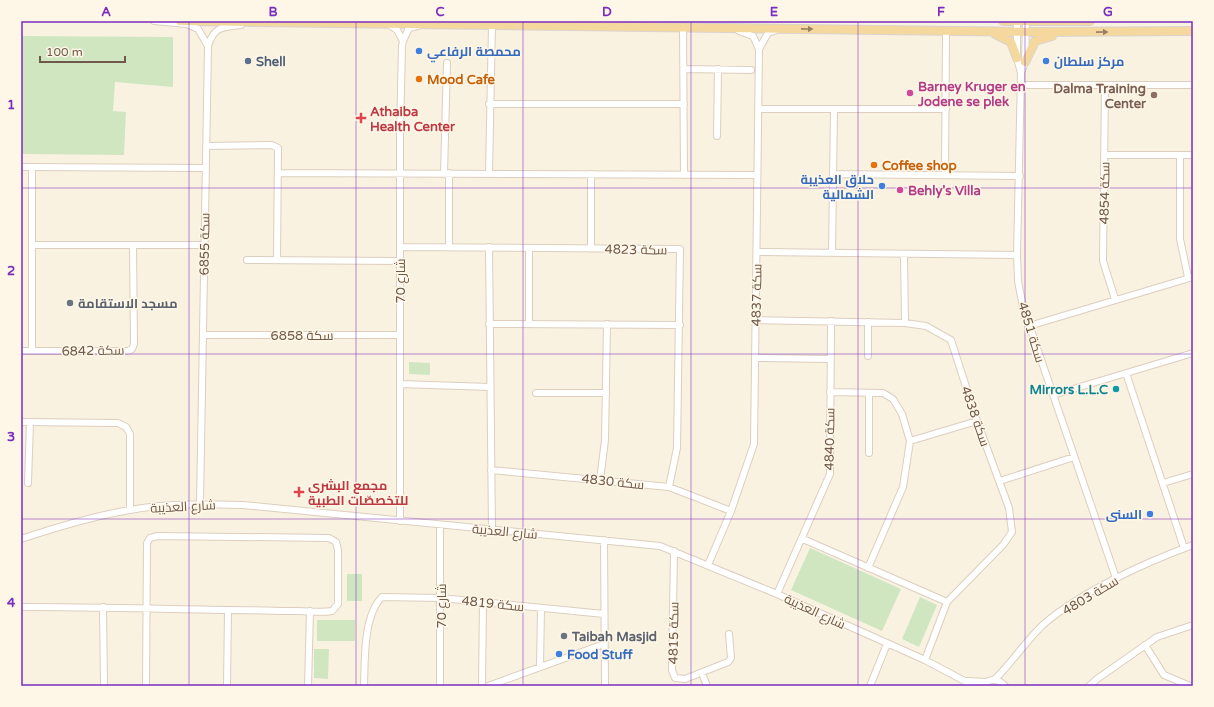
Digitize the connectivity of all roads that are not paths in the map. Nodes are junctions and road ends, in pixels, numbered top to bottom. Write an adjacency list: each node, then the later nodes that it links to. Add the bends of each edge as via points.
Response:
1 (154, 21): 22 (street, via 187,24 198,28)
2 (180, 21): 8 (main road)
3 (1003, 21): 4 (main road)
4 (1017, 21): 5 (main road); 18 (street, سكة 4851)
5 (1026, 21): 6 (main road); 19 (street, سكة 4851)
6 (1072, 21): 7 (main road)
7 (1090, 21)
8 (258, 22): 9 (main road); 22 (street, سكة 6855, via 219,28 210,36)
9 (388, 24): 10 (main road); 21 (street, via 397,30)
10 (428, 24): 11 (main road); 21 (street, via 409,28)
11 (492, 25): 12 (main road); 34 (street)
12 (683, 27): 13 (main road); 27 (street)
13 (730, 28): 14 (main road); 23 (street, via 753,36)
14 (782, 28): 15 (main road, one-way to 15); 23 (street, سكة 4837, via 768,33)
15 (946, 31): 17 (main road); 38 (street)
16 (1193, 31): 20 (main road, one-way to 16)
17 (973, 32): 18 (main road); 24 (main road, via 996,34 1008,39)
18 (1017, 32): 19 (main road); 24 (street, سكة 4851)
19 (1026, 32): 20 (main road); 25 (street, سكة 4851)
20 (1076, 33): 25 (main road, via 1046,36 1035,41)
21 (403, 41): 48 (street, شارع 70)
22 (208, 46): 40 (street, سكة 6855)
23 (760, 49): 36 (street, سكة 4837)
24 (1017, 58): 30 (street, سكة 4851)
25 (1025, 62): 30 (street, سكة 4851)
26 (447, 63): 49 (street)
27 (684, 69): 28 (street); 35 (street)
28 (718, 69): 29 (street); 39 (street)
29 (750, 70)
30 (1021, 74): 31 (street, سكة 4851)
31 (1021, 85): 32 (street); 56 (street, سكة 4851)
32 (1105, 85): 33 (street); 41 (street, سكة 4854)
33 (1193, 85)
34 (489, 104): 35 (street); 50 (street)
35 (684, 104): 53 (street)
36 (758, 109): 37 (street); 54 (street, سكة 4837)
37 (834, 109): 38 (street); 52 (street)
38 (946, 109): 55 (street)
39 (718, 136)
40 (206, 146): 46 (street, سكة 6855); 47 (street, via 275,146 278,148)
41 (1105, 155): 42 (street); 73 (street, سكة 4854, via 1103,261)
42 (1180, 155): 43 (street); 72 (street, via 1180,239)
43 (1193, 155)
44 (21, 167): 45 (street)
45 (32, 167): 46 (street); 57 (street)
46 (206, 168): 59 (street, سكة 6855)
47 (278, 173): 48 (street); 70 (street)
48 (401, 173): 49 (street); 60 (street, شارع 70)
49 (446, 173): 50 (street); 61 (street)
50 (488, 173): 51 (street)
51 (591, 174): 53 (street); 64 (street)
52 (834, 174): 55 (street); 66 (street)
53 (684, 175): 54 (street)
54 (757, 175): 65 (street, سكة 4837)
55 (946, 176): 56 (street)
56 (1020, 176): 68 (street, سكة 4851)
57 (32, 245): 58 (street); 86 (street)
58 (133, 245): 59 (street); 86 (street, سكة 6842, via 132,349)
59 (204, 245): 83 (street, سكة 6855)
60 (400, 247): 61 (street, سكة 4823); 71 (street, شارع 70)
61 (449, 247): 62 (street, سكة 4823)
62 (489, 248): 63 (street, سكة 4823); 78 (street)
63 (529, 248): 64 (street, سكة 4823); 79 (street)
64 (591, 248): 81 (street, سكة 4823, via 680,249)
65 (757, 252): 66 (street); 74 (street, سكة 4837)
66 (832, 253): 67 (street)
67 (904, 254): 68 (street); 77 (street)
68 (1017, 255): 82 (street, سكة 4851, via 1018,281)
69 (247, 260): 70 (street)
70 (277, 260): 71 (street)
71 (400, 261): 84 (street, شارع 70)
72 (1191, 277): 73 (street)
73 (1115, 299): 82 (street)
74 (756, 320): 75 (street, سكة 4838); 89 (street, سكة 4837)
75 (831, 322): 76 (street, سكة 4838); 90 (street, سكة 4840)
76 (868, 322): 77 (street, سكة 4838); 88 (street)
77 (905, 323): 99 (street, سكة 4838, via 926,326 951,340)
78 (490, 324): 79 (street); 93 (street)
79 (529, 324): 80 (street)
80 (607, 324): 81 (street); 96 (street)
81 (680, 325): 111 (street, سكة 4823, via 677,448)
82 (1029, 326): 98 (street, سكة 4851)
83 (203, 335): 84 (street, سكة 6858); 112 (street, سكة 6855)
84 (400, 335): 92 (street, شارع 70)
85 (21, 351): 86 (street, سكة 6842)
86 (32, 351)
87 (1193, 354): 91 (street)
88 (868, 356)
89 (755, 358): 90 (street); 114 (street, سكة 4837, via 754,444)
90 (830, 359): 94 (street, سكة 4840)
91 (1126, 373): 98 (street); 110 (street)
92 (400, 384): 93 (street); 115 (street, شارع 70)
93 (490, 387): 105 (street)
94 (830, 392): 95 (street); 119 (street, سكة 4840, via 830,474)
95 (869, 392): 102 (street, via 883,393 893,399 902,414); 103 (street)
96 (606, 393): 97 (street); 107 (street, via 605,440)
97 (536, 394)
98 (1053, 395): 104 (street, سكة 4851)
99 (977, 421): 102 (street); 108 (street, سكة 4838)
100 (21, 422): 101 (street)
101 (30, 422): 109 (street); 113 (street, via 118,424 126,427 130,434)
102 (910, 441): 125 (street, via 903,487)
103 (869, 453)
104 (1074, 457): 108 (street); 126 (street, سكة 4851)
105 (491, 470): 107 (street, سكة 4830); 117 (street)
106 (1193, 474): 110 (street)
107 (600, 480): 111 (street, سكة 4830)
108 (1000, 481): 130 (street, سكة 4838, via 1009,508 1012,532)
109 (28, 483)
110 (1163, 483): 122 (street)
111 (670, 487): 114 (street, سكة 4830)
112 (200, 504): 113 (street, شارع العذيبة); 115 (street, شارع العذيبة, via 243,505)
113 (130, 510): 118 (street, شارع العذيبة, via 83,520)
114 (730, 511): 124 (street, سكة 4837)
115 (400, 521): 116 (street, شارع العذيبة)
116 (440, 525): 117 (street, شارع العذيبة); 128 (street, شارع 70)
117 (492, 530): 120 (street, شارع العذيبة)
118 (21, 539)
119 (802, 539): 125 (street); 127 (street, سكة 4840)
120 (604, 540): 123 (street, شارع العذيبة, via 660,546); 137 (street)
121 (1193, 545): 122 (street, سكة 4803)
122 (1184, 548): 126 (street, سكة 4803)
123 (674, 551): 124 (street, شارع العذيبة); 146 (street, سكة 4815, via 673,675 680,679)
124 (708, 565): 127 (street, شارع العذيبة)
125 (868, 568): 130 (street)
126 (1116, 578): 145 (street, سكة 4803, via 1072,602 1045,624 1030,638)
127 (777, 594): 141 (street, شارع العذيبة)
128 (441, 598): 129 (street, سكة 4819); 155 (street, سكة 4819, via 382,597 375,604 371,614 365,657); 156 (street, شارع 70)
129 (483, 602): 134 (street, سكة 4819); 157 (street)
130 (946, 602): 143 (street, سكة 4838)
131 (21, 607): 132 (street)
132 (103, 607): 133 (street); 151 (street)
133 (146, 608): 135 (street); 136 (street, via 147,543 153,536 333,539 338,550 338,604 332,611); 152 (street)
134 (541, 608): 137 (street, سكة 4819); 144 (street)
135 (228, 610): 136 (street); 153 (street)
136 (310, 611): 154 (street)
137 (604, 614): 140 (street)
138 (1193, 625): 142 (street)
139 (728, 634): 146 (street, سكة 4815, via 731,658 728,662)
140 (604, 644): 144 (street); 159 (street)
141 (887, 644): 143 (street, شارع العذيبة); 161 (street)
142 (1145, 645): 163 (street); 164 (street, via 1164,675)
143 (924, 660): 148 (street, شارع العذيبة)
144 (540, 666): 158 (street)
145 (1005, 670): 147 (street, سكة 4803); 150 (street, سكة 4803)
146 (702, 672): 160 (street)
147 (994, 680): 149 (street, شارع العذيبة); 150 (street)
148 (966, 681): 149 (street, شارع العذيبة); 162 (street, شارع العذيبة)
149 (984, 684)
150 (1004, 685)
151 (104, 686)
152 (146, 686)
153 (227, 686)
154 (308, 686)
155 (364, 686)
156 (440, 686)
157 (482, 686)
158 (488, 686)
159 (604, 686)
160 (707, 686)
161 (870, 686)
162 (974, 686)
163 (1090, 686)
164 (1190, 686)

